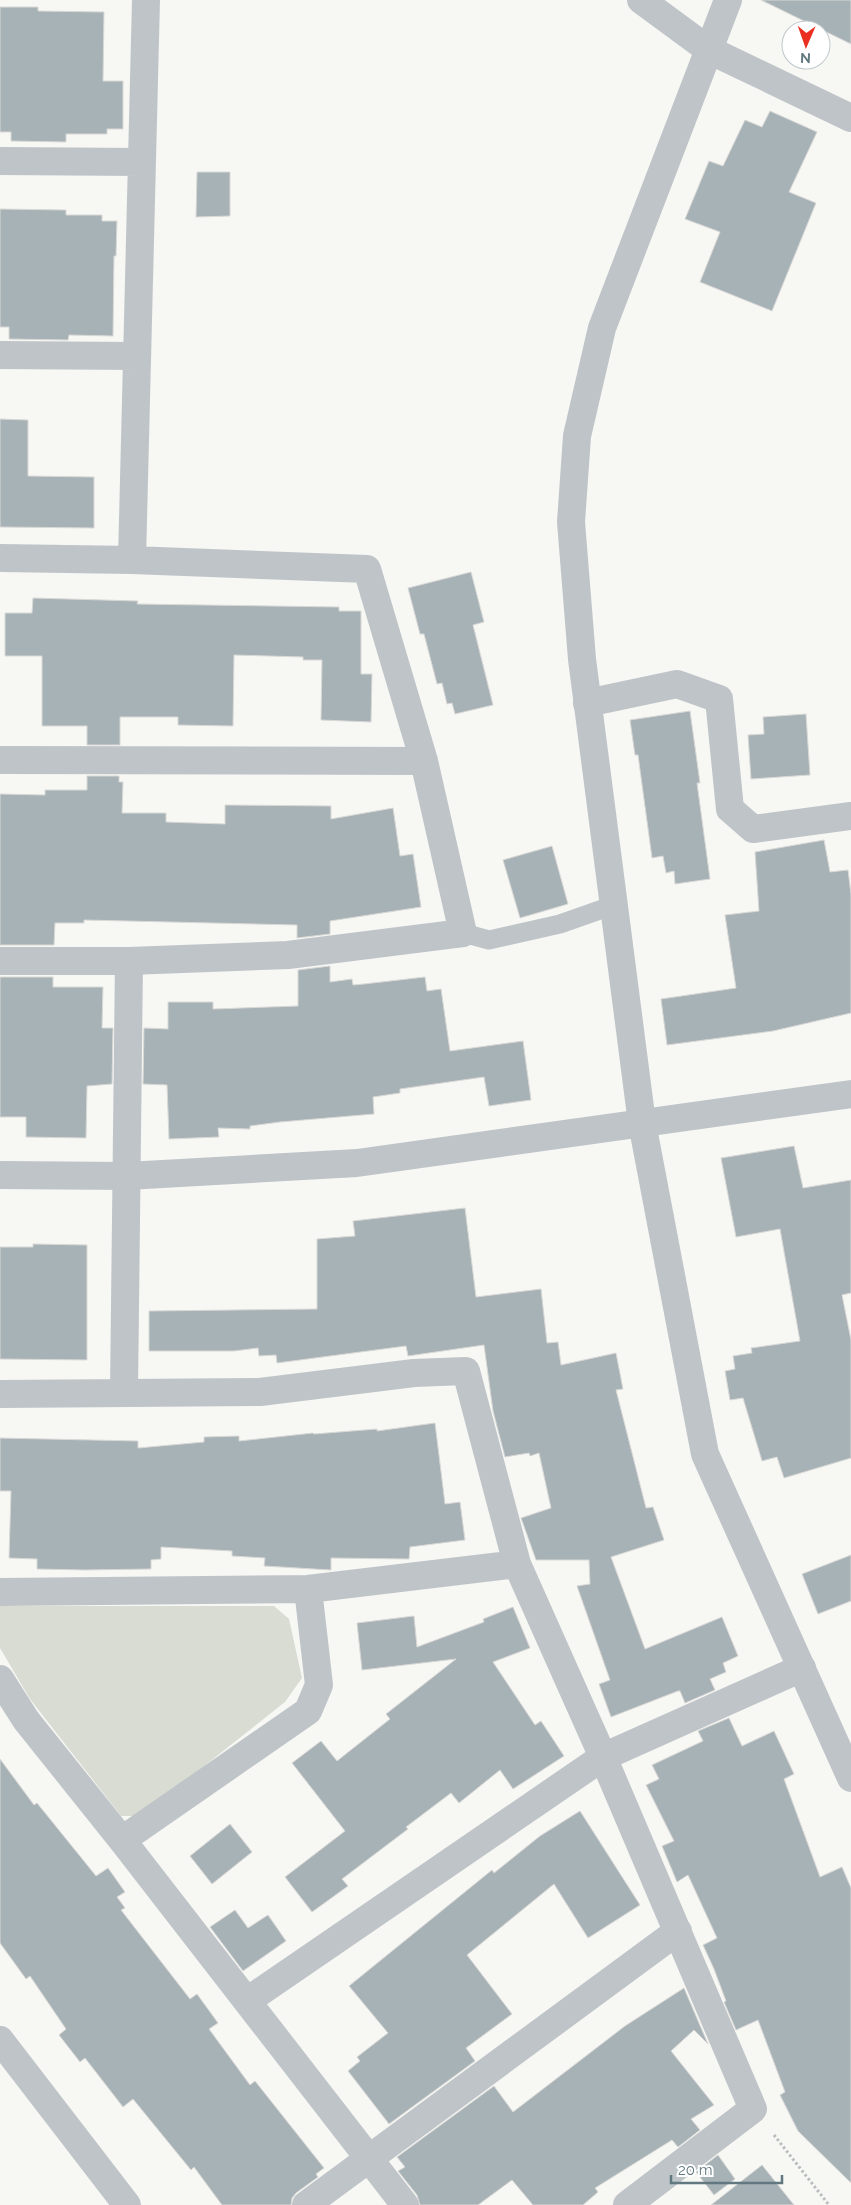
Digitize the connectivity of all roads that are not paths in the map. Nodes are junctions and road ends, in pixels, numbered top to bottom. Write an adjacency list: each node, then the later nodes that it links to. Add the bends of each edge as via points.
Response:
1 (146, 0): 7 (street)
2 (641, 0): 4 (street)
3 (728, 0): 4 (street)
4 (709, 50): 5 (street); 12 (street, via 602,328 577,436 571,522)
5 (851, 118)
6 (0, 161): 7 (street)
7 (142, 162): 9 (street)
8 (0, 355): 9 (street)
9 (137, 356): 11 (street)
10 (0, 558): 11 (street)
11 (132, 560): 14 (street, via 367,569)
12 (587, 703): 15 (street, via 677,684 719,699 730,809 753,829); 16 (street)
13 (0, 760): 14 (street)
14 (424, 761): 17 (street)
15 (851, 816)
16 (614, 905): 17 (lane, via 560,924 488,940); 21 (street)
17 (462, 933): 19 (street, via 288,955)
18 (0, 961): 19 (street)
19 (129, 961): 23 (street)
20 (851, 1094): 21 (street)
21 (642, 1123): 23 (street, via 358,1163); 29 (street, via 705,1454)
22 (0, 1175): 23 (street)
23 (127, 1176): 24 (street)
24 (124, 1393): 25 (street); 26 (street, via 260,1392 466,1371)
25 (0, 1394)
26 (517, 1564): 27 (street); 31 (street)
27 (308, 1589): 28 (street); 33 (street, via 319,1685 308,1712)
28 (0, 1592)
29 (802, 1668): 31 (street); 32 (street)
30 (0, 1678): 33 (street, via 26,1720)
31 (603, 1757): 34 (street); 35 (street)
32 (851, 1778)
33 (122, 1840): 35 (street)
34 (678, 1931): 37 (street); 41 (street, via 753,2109)
35 (248, 2001): 37 (street)
36 (0, 2040): 38 (street)
37 (370, 2159): 39 (street); 40 (street)
38 (127, 2205)
39 (306, 2205)
40 (405, 2205)
41 (627, 2205)

